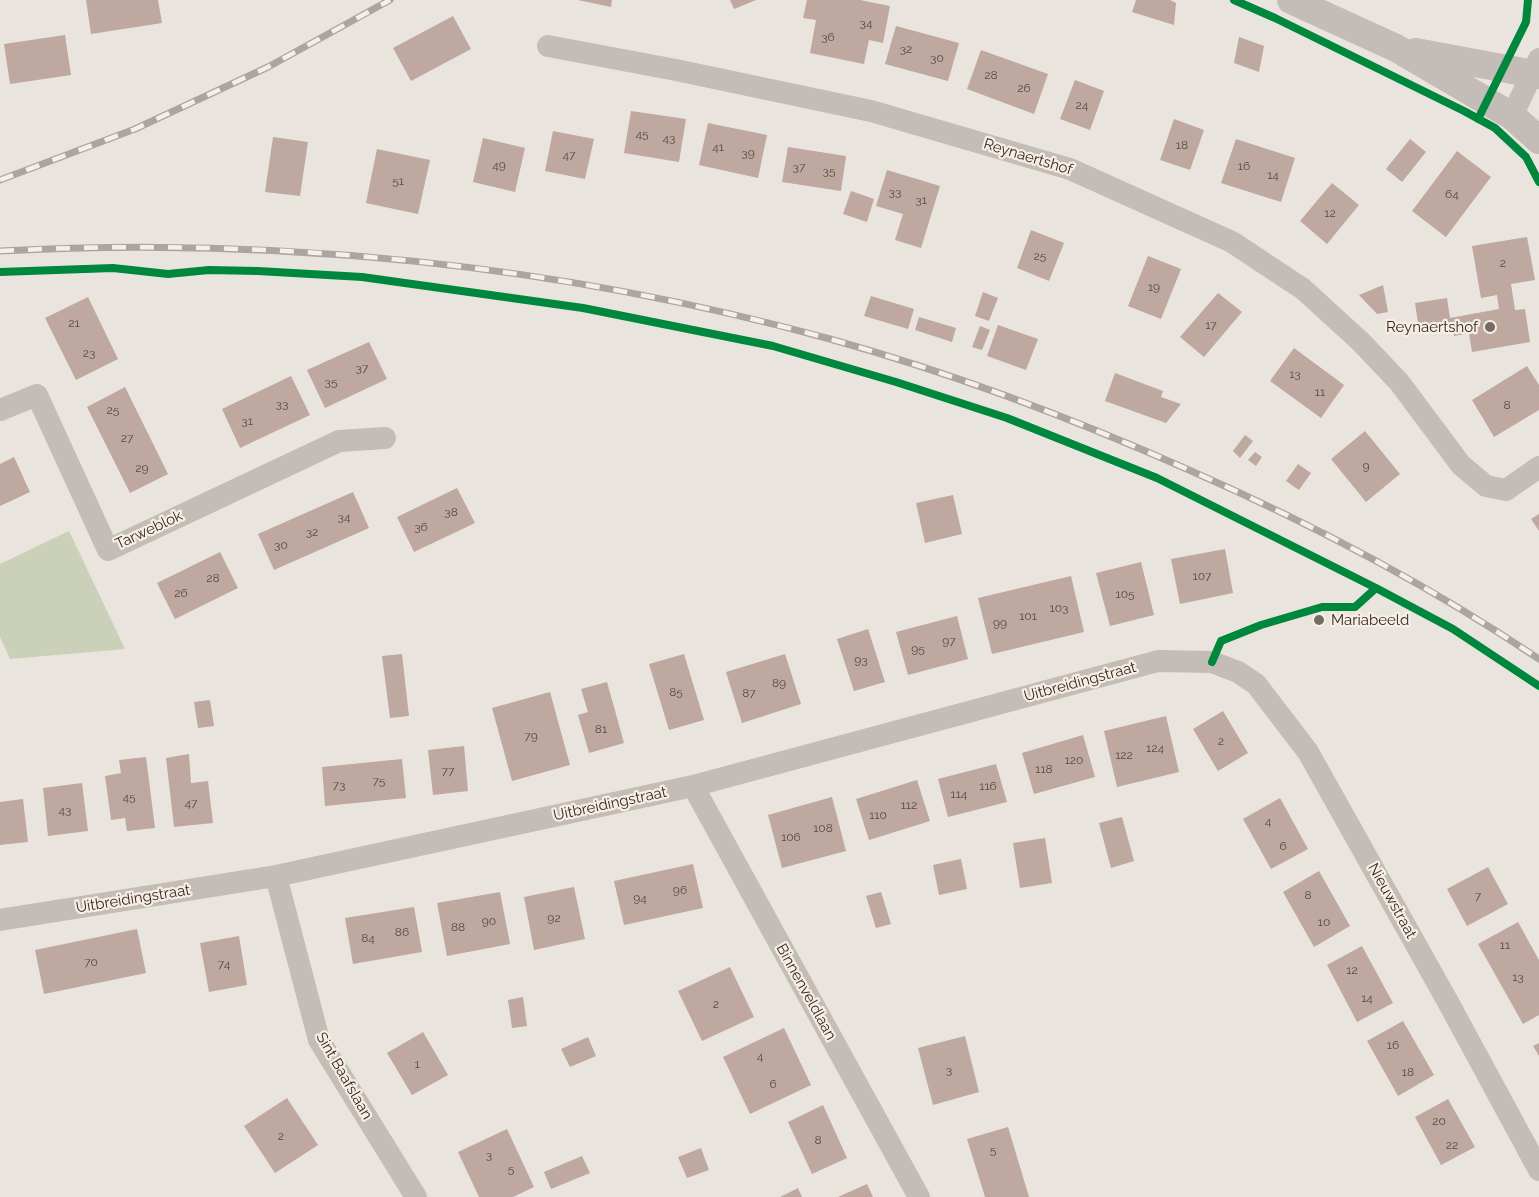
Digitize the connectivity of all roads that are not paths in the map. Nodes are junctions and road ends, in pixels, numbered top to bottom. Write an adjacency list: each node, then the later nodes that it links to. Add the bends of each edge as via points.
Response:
1 (1291, 0): 3 (street)
2 (548, 46): 9 (street, Reynaertshof, via 871,111 1070,169 1232,242 1303,289 1392,374 1461,465 1486,486 1506,490)
3 (1396, 48): 4 (street); 5 (street)
4 (1537, 69): 5 (street)
5 (1512, 116): 6 (street)
6 (1539, 140)
7 (0, 410): 8 (street, Tarweblok, via 37,395 108,550 339,441)
8 (385, 438)
9 (1539, 467)
10 (1212, 662): 11 (street, Uitbreidingstraat, via 1158,661); 14 (street, Nieuwstraat, via 1256,684 1308,752)
11 (693, 786): 12 (street, Uitbreidingstraat); 16 (street, Binnenveldlaan)
12 (276, 876): 13 (street, Uitbreidingstraat); 15 (street, Sint Baafslaan, via 319,1040)
13 (0, 920)
14 (1539, 1170)
15 (416, 1197)
16 (919, 1197)

